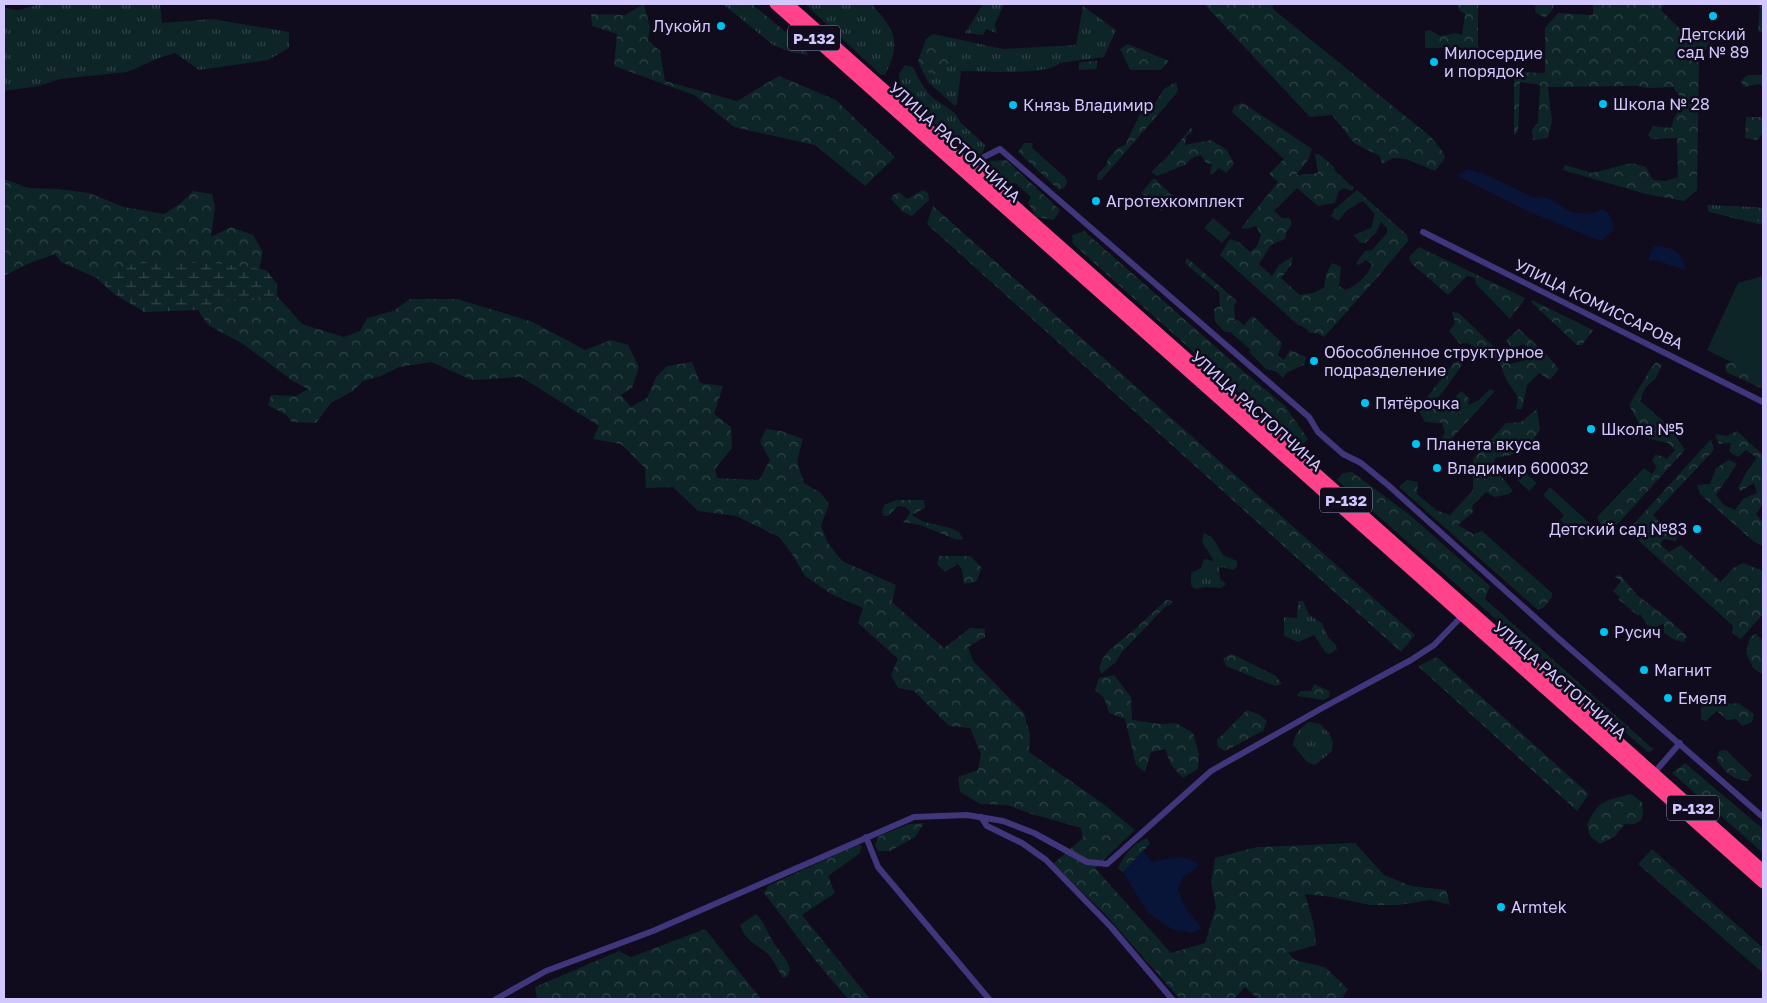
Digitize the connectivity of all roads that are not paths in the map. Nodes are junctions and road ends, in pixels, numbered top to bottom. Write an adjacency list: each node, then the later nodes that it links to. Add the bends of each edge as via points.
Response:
1 (775, 4): 6 (highway, УЛИЦА РАСТОПЧИНА / Р-132)
2 (788, 4): 3 (highway, УЛИЦА РАСТОПЧИНА / Р-132)
3 (972, 167): 7 (street, УЛИЦА РАСТОПЧИНА, via 1000,148 1309,417 1318,432 1343,454 1361,463 1381,480); 8 (highway, УЛИЦА РАСТОПЧИНА / Р-132)
4 (1423, 232): 5 (street, УЛИЦА КОМИССАРОВА)
5 (1763, 402)
6 (1462, 616): 9 (street, via 1434,645 1411,660 1211,771 1107,864 1087,862 1034,833 1003,821); 13 (highway, УЛИЦА РАСТОПЧИНА / Р-132)
7 (1680, 743): 8 (street); 10 (street, УЛИЦА РАСТОПЧИНА)
8 (1654, 773): 12 (highway, УЛИЦА РАСТОПЧИНА / Р-132)
9 (981, 817): 11 (street, via 914,817); 16 (street, via 987,826 1022,843 1046,860 1111,927)
10 (1763, 817)
11 (866, 837): 14 (street, via 653,931 546,971); 15 (street, via 878,867)
12 (1763, 870)
13 (1763, 883)
14 (496, 999)
15 (989, 999)
16 (1172, 999)

